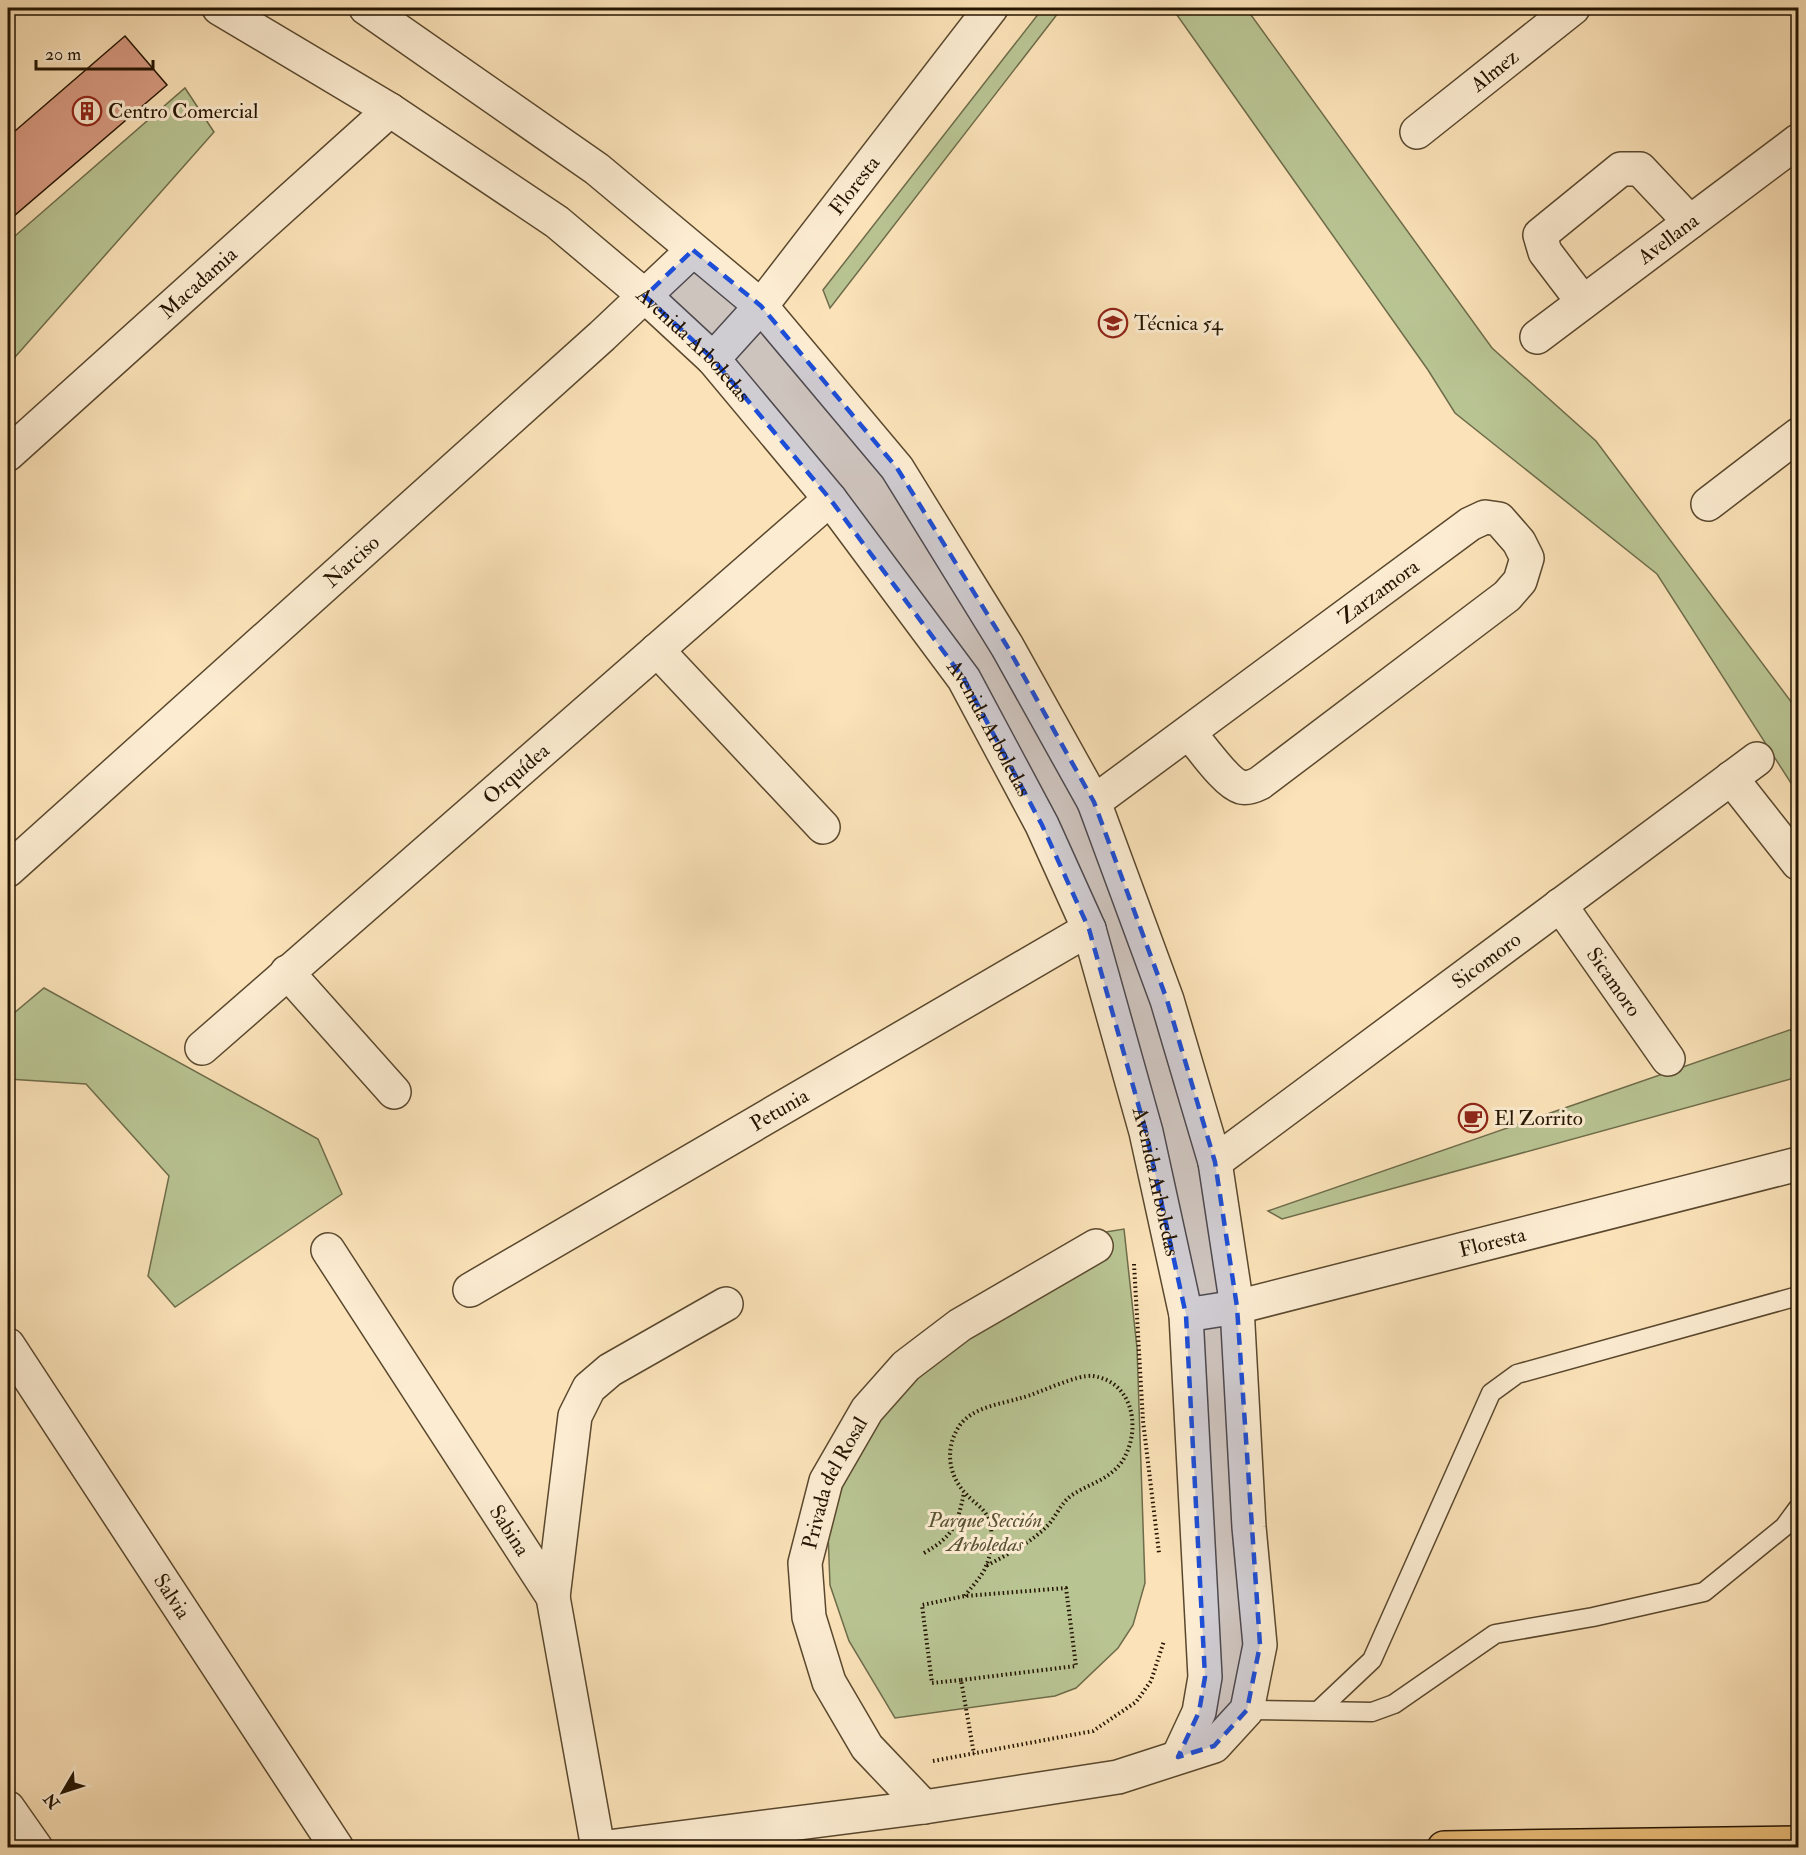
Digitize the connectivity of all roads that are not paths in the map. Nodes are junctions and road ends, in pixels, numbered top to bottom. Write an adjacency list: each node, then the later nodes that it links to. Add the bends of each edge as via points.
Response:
1 (219, 8): 5 (street, Avenida Arboledas)
2 (366, 8): 9 (street, via 597,169)
3 (991, 8): 12 (street, Floresta)
4 (1573, 8): 6 (street, Almez)
5 (390, 110): 10 (street, Avenida Arboledas, via 557,222); 16 (street, Macadamia)
6 (1417, 132)
7 (1798, 141): 8 (street, Avellana)
8 (1690, 222): 11 (street, Avellana); 11 (street, via 1640,170 1621,169 1540,235 1545,252)
9 (693, 250): 10 (street, Narciso); 12 (street)
10 (645, 296): 14 (street, Avenida Arboledas); 26 (street, Narciso)
11 (1583, 302): 13 (street, Avellana)
12 (760, 306): 14 (street, Floresta); 23 (street, via 897,468 1007,646)
13 (1537, 337)
14 (713, 359): 17 (street, Avenida Arboledas)
15 (1798, 435): 18 (street)
16 (8, 454)
17 (830, 499): 19 (street, Orquídea); 28 (street, Avenida Arboledas, via 964,679 1042,825)
18 (1708, 504)
19 (657, 650): 24 (street); 29 (street, Orquídea)
20 (1190, 734): 20 (street, Zarzamora, via 1470,524 1485,517 1499,519 1519,542 1527,558 1520,581 1507,596 1260,783 1250,788 1239,787); 23 (street)
21 (1757, 759): 22 (street, Sicomoro)
22 (1731, 778): 25 (street); 27 (street, Sicomoro)
23 (1094, 802): 33 (street, via 1167,1000)
24 (822, 827)
25 (1798, 863)
26 (8, 870)
27 (1560, 905): 31 (street, Sicamoro); 33 (street, Sicomoro)
28 (1089, 929): 37 (street, Petunia); 41 (street, Avenida Arboledas, via 1146,1132)
29 (287, 972): 30 (street, Orquídea); 32 (street)
30 (202, 1048)
31 (1668, 1059)
32 (394, 1092)
33 (1215, 1162): 40 (street)
34 (1798, 1164): 40 (street, Floresta)
35 (1096, 1246): 48 (street, Privada del Rosal, via 960,1325 906,1366 867,1410 826,1481 805,1563 809,1617 829,1682 867,1747)
36 (328, 1250): 44 (street, Sabina)
37 (470, 1290)
38 (1798, 1296): 46 (lane, via 1516,1374 1491,1393 1372,1660)
39 (726, 1304): 44 (street, via 610,1370 589,1388 575,1416)
40 (1237, 1307): 41 (street, Floresta); 45 (street, via 1260,1645)
41 (1186, 1316): 47 (street, Avenida Arboledas, via 1205,1677 1199,1712)
42 (8, 1345): 52 (street, Salvia)
43 (1798, 1508): 46 (lane, via 1784,1527 1704,1592 1495,1634 1394,1704 1372,1712)
44 (553, 1597): 53 (street, Sabina)
45 (1247, 1710): 46 (lane); 47 (street, via 1214,1746)
46 (1318, 1711)
47 (1178, 1756): 48 (street, via 1118,1777)
48 (924, 1807): 53 (street)
49 (8, 1808): 51 (street)
50 (1798, 1843): 54 (highway)
51 (36, 1848)
52 (338, 1848)
53 (599, 1848)
54 (1444, 1848)

